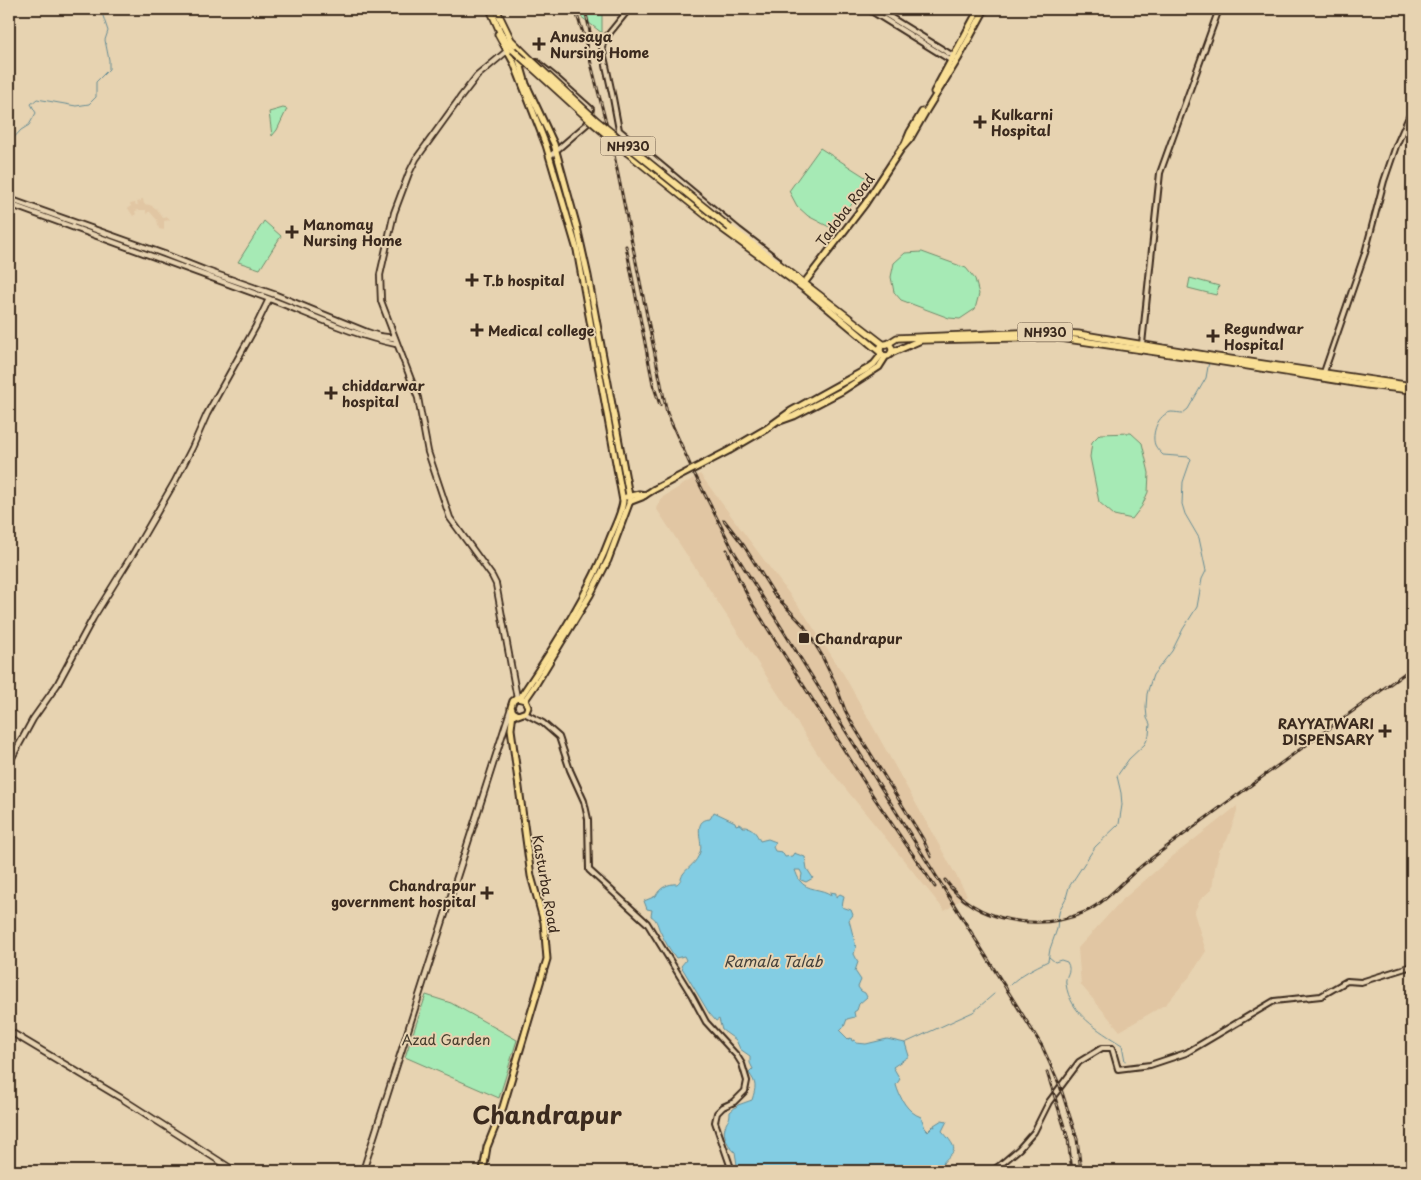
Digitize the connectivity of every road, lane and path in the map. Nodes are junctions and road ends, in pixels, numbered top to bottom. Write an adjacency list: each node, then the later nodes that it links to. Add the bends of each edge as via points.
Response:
1 (489, 9): 10 (main road); 21 (highway, NH930, bridge, via 513,50 592,122 723,229)
2 (496, 9): 9 (highway, NH930)
3 (629, 9): 20 (street, via 602,47 618,130)
4 (868, 9): 12 (street)
5 (877, 9): 12 (street)
6 (979, 9): 12 (main road, Tadoba Road)
7 (985, 9): 12 (main road, Tadoba Road)
8 (1219, 9): 26 (street, via 1160,174)
9 (515, 44): 11 (highway, NH930); 14 (main road, via 526,84)
10 (507, 51): 15 (main road); 24 (main road, via 477,76 460,98 416,159 404,187 394,213 380,275 381,301)
11 (525, 54): 14 (street, via 591,110 587,124); 20 (highway, NH930, bridge, via 597,121)
12 (955, 60): 21 (main road, Tadoba Road, via 910,139)
13 (1412, 110): 30 (street, via 1387,172 1365,253)
14 (556, 151): 15 (street); 16 (main road)
15 (550, 156): 17 (main road)
16 (562, 173): 17 (main road); 22 (main road, via 577,227)
17 (555, 174): 22 (main road)
18 (9, 199): 24 (main road, via 276,295 370,333)
19 (9, 204): 23 (main road)
20 (788, 271): 21 (highway, NH930)
21 (802, 285): 27 (highway, NH930); 28 (highway, NH930)
22 (588, 294): 34 (main road); 35 (main road)
23 (269, 299): 25 (main road, via 369,338); 40 (main road, via 174,483)
24 (394, 338): 25 (main road)
25 (396, 344): 37 (main road, via 418,398 428,452 450,518 496,584)
26 (1142, 344): 27 (highway, NH930, via 1041,332 897,338); 29 (highway, NH930)
27 (885, 345): 28 (highway, via 881,348); 28 (highway, NH930, via 892,350)
28 (885, 354): 29 (highway, NH930, via 921,340 1050,337); 36 (main road, bridge, via 879,367 842,391 774,423 644,495)
29 (1205, 357): 30 (highway, NH930)
30 (1323, 375): 31 (highway, NH930)
31 (1351, 380): 32 (highway, NH930); 33 (highway, NH930)
32 (1412, 386)
33 (1412, 390)
34 (618, 439): 35 (main road); 36 (main road)
35 (612, 441): 36 (main road)
36 (626, 500): 37 (main road, via 608,560 590,595)
37 (521, 699): 38 (main road, via 512,701); 39 (main road, via 528,707)
38 (512, 710): 39 (main road, via 518,715); 44 (main road); 45 (main road, Kasturba Road, via 511,729 531,876 544,922 547,958 504,1107 487,1147)
39 (524, 713): 46 (street, via 543,723 559,738 584,799 588,819 589,870 646,924 706,1022 742,1064 747,1081 744,1091 717,1113 715,1122)
40 (9, 763)
41 (1412, 966): 47 (street, via 1361,982 1347,981 1321,996 1274,1001 1186,1053 1150,1065 1118,1069 1112,1048 1102,1048 1079,1062 1049,1102 1034,1132 1019,1150)
42 (9, 1031): 43 (main road)
43 (235, 1171)
44 (363, 1171)
45 (483, 1171)
46 (732, 1171)
47 (992, 1171)

